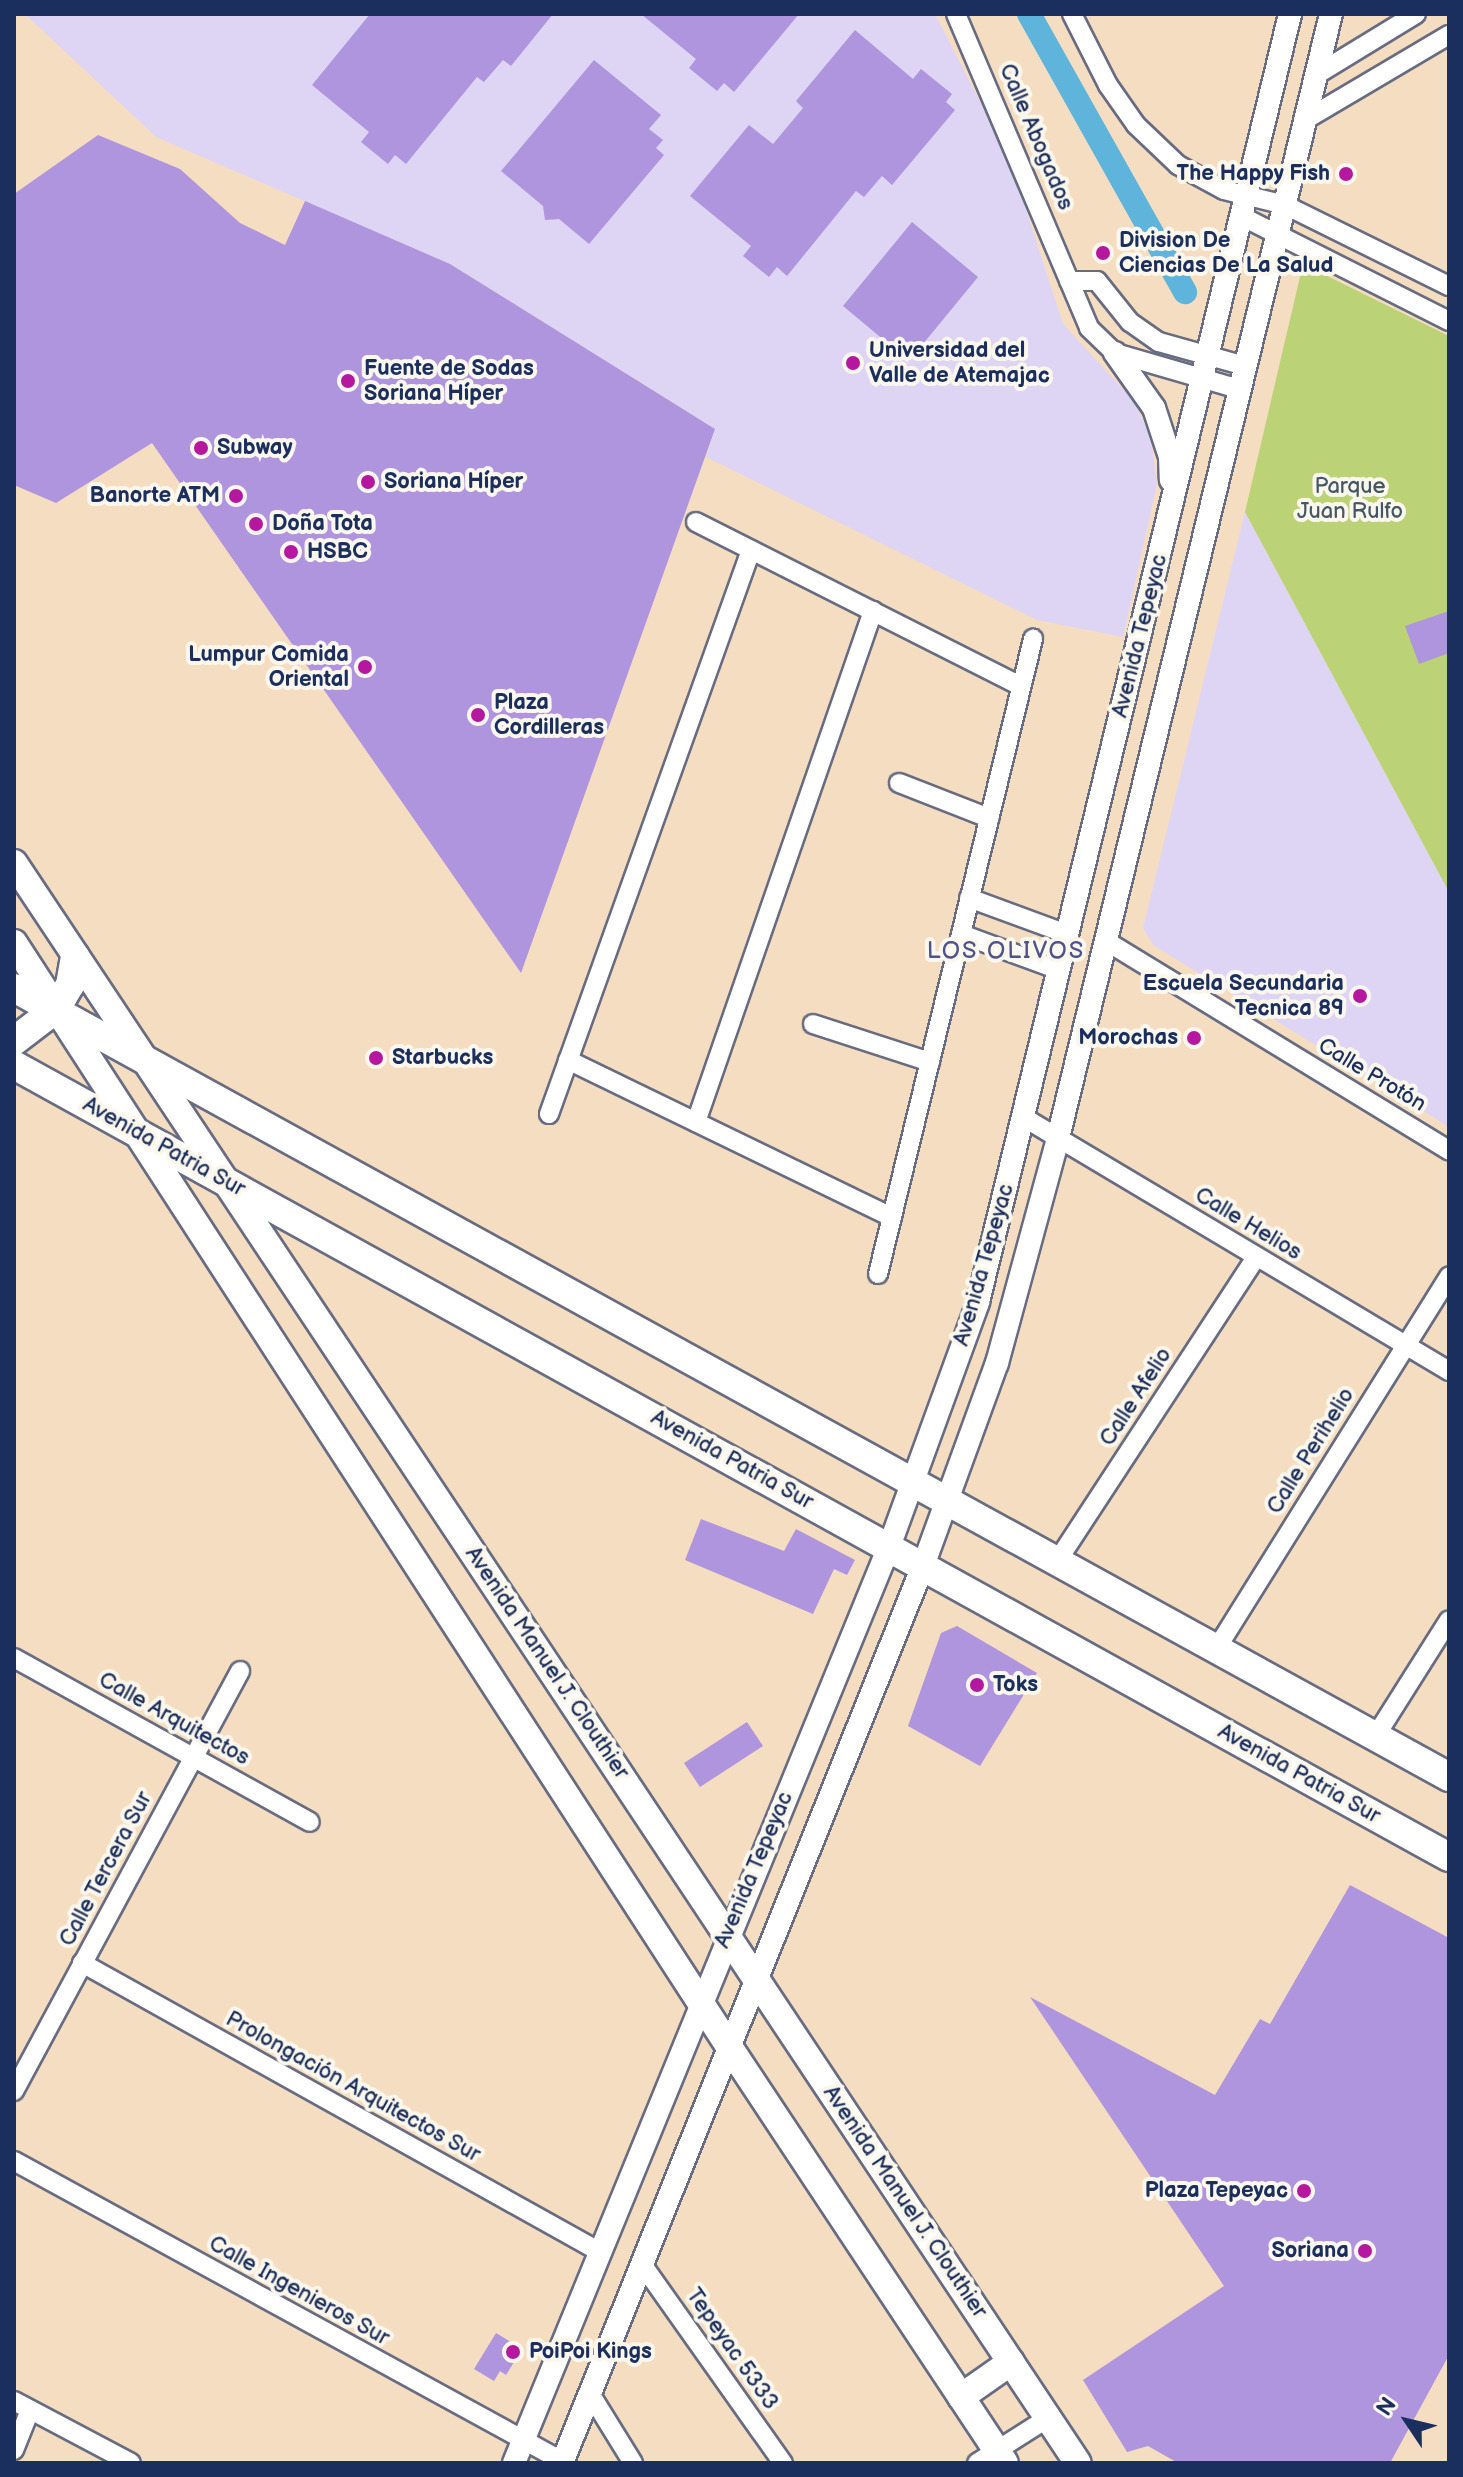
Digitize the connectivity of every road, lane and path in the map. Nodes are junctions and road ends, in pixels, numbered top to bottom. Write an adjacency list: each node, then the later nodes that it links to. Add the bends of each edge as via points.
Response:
1 (956, 14): 12 (street, Calle Abogados)
2 (1072, 14): 10 (street, via 1108,85 1158,149)
3 (1290, 14): 10 (street, Avenida Tepeyac)
4 (1331, 14): 7 (street, Avenida Tepeyac)
5 (1416, 14): 7 (street)
6 (1449, 35): 8 (street)
7 (1316, 75): 8 (street, Avenida Tepeyac)
8 (1305, 120): 9 (street, Avenida Tepeyac)
9 (1285, 205): 10 (street); 11 (street, Avenida Tepeyac); 13 (street)
10 (1244, 207): 11 (street); 15 (street, Avenida Tepeyac)
11 (1276, 235): 14 (street); 17 (street, Avenida Tepeyac)
12 (1069, 281): 15 (street, via 1097,281 1141,332); 16 (street, Calle Abogados, via 1089,328)
13 (1449, 286)
14 (1449, 321)
15 (1210, 346): 17 (street); 18 (street, Avenida Tepeyac)
16 (1115, 353): 18 (street, Calle Abogados); 20 (street, via 1138,380 1164,434)
17 (1247, 356): 19 (street, Avenida Tepeyac)
18 (1203, 379): 19 (street, Calle Abogados); 20 (street, Avenida Tepeyac)
19 (1239, 389): 32 (street, Avenida Tepeyac)
20 (1171, 509): 31 (street, Avenida Tepeyac)
21 (696, 522): 22 (street)
22 (751, 550): 23 (street); 40 (street)
23 (873, 611): 25 (street); 46 (street)
24 (1033, 639): 25 (street)
25 (1021, 686): 27 (street)
26 (899, 783): 27 (street)
27 (989, 818): 29 (street)
28 (14, 863): 34 (main road, Avenida Manuel J. Clouthier)
29 (969, 898): 30 (street); 31 (street)
30 (961, 934): 35 (street); 41 (street)
31 (1067, 934): 35 (street, Avenida Tepeyac)
32 (1106, 941): 48 (street, Avenida Tepeyac); 49 (street, Calle Protón)
33 (14, 943): 37 (main road)
34 (75, 956): 37 (main road, via 70,985); 42 (main road, Avenida Manuel J. Clouthier)
35 (1059, 970): 45 (street, Avenida Tepeyac)
36 (14, 988): 37 (main road)
37 (56, 1009): 39 (main road); 42 (main road); 47 (main road)
38 (813, 1024): 41 (street)
39 (14, 1041)
40 (568, 1060): 44 (street); 46 (street)
41 (930, 1062): 51 (street)
42 (144, 1063): 50 (main road, Avenida Manuel J. Clouthier); 57 (main road)
43 (14, 1065): 47 (main road, Avenida Patria Sur)
44 (549, 1114)
45 (1023, 1117): 48 (street, Calle Helios); 57 (street, Avenida Tepeyac, via 978,1302)
46 (696, 1122): 51 (street)
47 (129, 1128): 50 (main road, Avenida Patria Sur); 74 (main road)
48 (1058, 1138): 52 (street, Calle Helios); 58 (street, Avenida Tepeyac, via 997,1363)
49 (1449, 1150)
50 (225, 1181): 59 (main road, Avenida Patria Sur); 71 (main road, Avenida Manuel J. Clouthier)
51 (892, 1217): 53 (street)
52 (1256, 1257): 55 (street, Calle Helios); 60 (street, Calle Afelio)
53 (878, 1274)
54 (1449, 1276): 55 (street, Calle Perihelio)
55 (1404, 1346): 56 (street, Calle Helios); 63 (street, Calle Perihelio)
56 (1449, 1371)
57 (913, 1485): 58 (main road); 59 (street, Avenida Tepeyac)
58 (948, 1504): 60 (main road); 61 (street, Avenida Tepeyac)
59 (889, 1547): 61 (main road, Avenida Patria Sur); 71 (street, Avenida Tepeyac)
60 (1056, 1563): 63 (main road)
61 (923, 1566): 70 (main road, Avenida Patria Sur); 73 (street, Avenida Tepeyac)
62 (1449, 1620): 66 (street)
63 (1215, 1651): 66 (main road)
64 (14, 1658): 67 (street, Calle Arquitectos)
65 (240, 1671): 67 (street, Calle Tercera Sur)
66 (1375, 1737): 68 (main road)
67 (193, 1757): 69 (street, Calle Arquitectos); 72 (street, Calle Tercera Sur)
68 (1449, 1777)
69 (310, 1822)
70 (1449, 1857)
71 (727, 1934): 73 (main road, Avenida Manuel J. Clouthier); 74 (street, Avenida Tepeyac)
72 (82, 1963): 76 (street, Calle Tercera Sur); 78 (street, Prolongación Arquitectos Sur)
73 (755, 1976): 75 (street, Avenida Tepeyac); 80 (main road, Avenida Manuel J. Clouthier)
74 (700, 1999): 75 (main road); 78 (street, Avenida Tepeyac)
75 (728, 2045): 79 (street, Avenida Tepeyac); 82 (main road)
76 (14, 2091)
77 (14, 2161): 86 (street, Calle Ingenieros Sur)
78 (600, 2252): 86 (street, Avenida Tepeyac)
79 (642, 2264): 81 (street, Avenida Tepeyac); 91 (street, Tepeyac 5333)
80 (1011, 2362): 82 (main road); 84 (main road, Avenida Manuel J. Clouthier)
81 (591, 2395): 88 (street, Avenida Tepeyac); 90 (street)
82 (961, 2397): 87 (main road)
83 (22, 2406): 85 (street); 89 (street)
84 (1048, 2418): 87 (street); 92 (main road, Avenida Manuel J. Clouthier)
85 (14, 2450)
86 (518, 2453): 88 (street, Calle Ingenieros Sur)
87 (993, 2459)
88 (562, 2462)
89 (131, 2463)
90 (633, 2463)
91 (783, 2463)
92 (1078, 2463)

